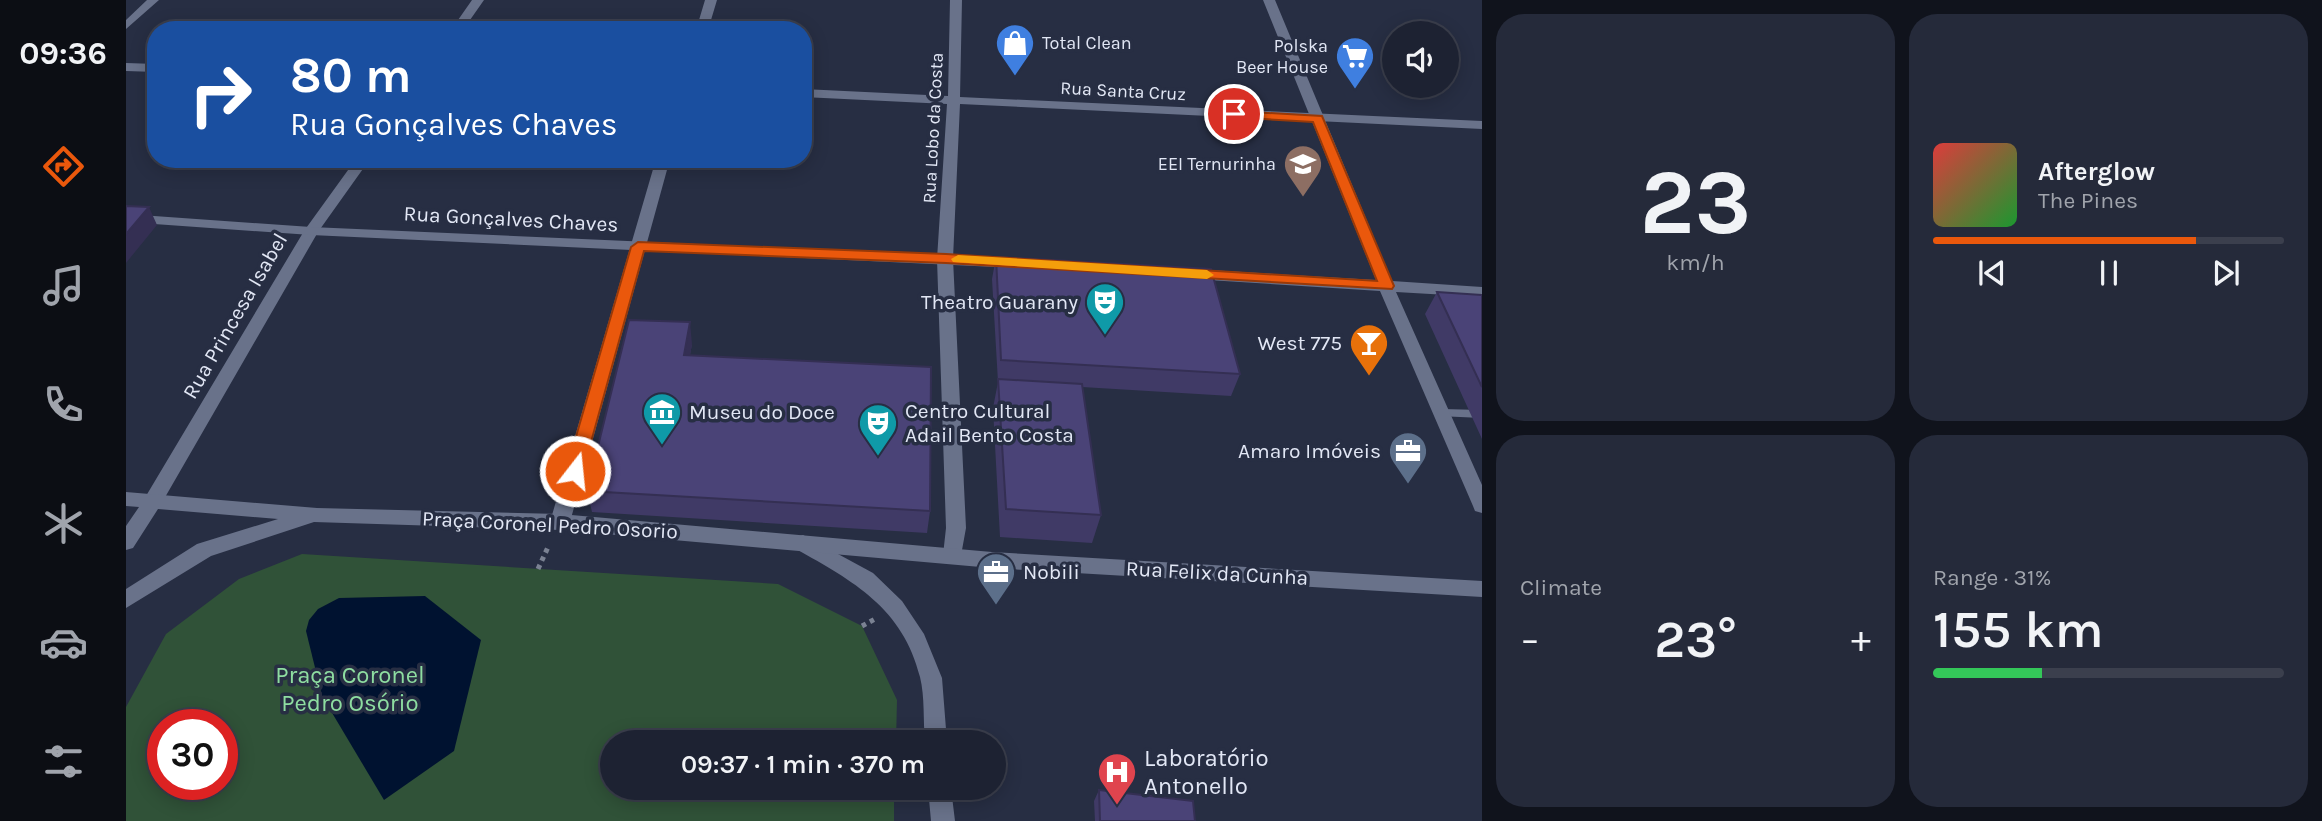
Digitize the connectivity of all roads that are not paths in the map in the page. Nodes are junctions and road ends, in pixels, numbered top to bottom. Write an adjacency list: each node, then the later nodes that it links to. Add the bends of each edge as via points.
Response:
1 (153, 0): 8 (street)
2 (478, 0): 6 (street)
3 (711, 0): 7 (street)
4 (956, 0): 12 (street, Rua Lobo da Costa)
5 (1269, 0): 13 (street)
6 (463, 21)
7 (705, 21)
8 (126, 26)
9 (126, 66): 10 (street)
10 (147, 67)
11 (812, 93): 12 (street, Rua Santa Cruz)
12 (954, 100): 13 (street, Rua Santa Cruz); 20 (street, Rua Lobo da Costa)
13 (1317, 118): 14 (street, Rua Santa Cruz); 23 (street)
14 (1482, 125)
15 (356, 168): 18 (street, Rua Princesa Isabel)
16 (660, 168): 19 (street)
17 (126, 218): 18 (street, Rua Gonçalves Chaves)
18 (311, 231): 19 (street, Rua Gonçalves Chaves); 28 (street, Rua Princesa Isabel)
19 (638, 247): 20 (street, Rua Gonçalves Chaves); 31 (street)
20 (946, 258): 21 (street, Rua Gonçalves Chaves); 34 (street, Rua Lobo da Costa, via 956,528)
21 (1028, 264)
22 (1180, 273): 23 (street)
23 (1387, 286): 24 (street); 25 (street)
24 (1482, 293)
25 (1442, 413): 26 (lane); 29 (street)
26 (1482, 414)
27 (126, 499): 28 (street)
28 (153, 501): 30 (street, Praça Coronel Pedro Osorio); 33 (street)
29 (1482, 506)
30 (317, 514): 31 (street, Praça Coronel Pedro Osorio); 36 (street, via 204,550)
31 (560, 522): 32 (street, Praça Coronel Pedro Osorio)
32 (800, 541): 34 (street, Praça Coronel Pedro Osorio); 37 (street, via 866,579 895,607 917,640 931,678)
33 (126, 542)
34 (953, 555): 35 (street, Rua Felix da Cunha)
35 (1482, 589)
36 (126, 599)
37 (935, 730)
38 (941, 800): 39 (street)
39 (943, 821)

